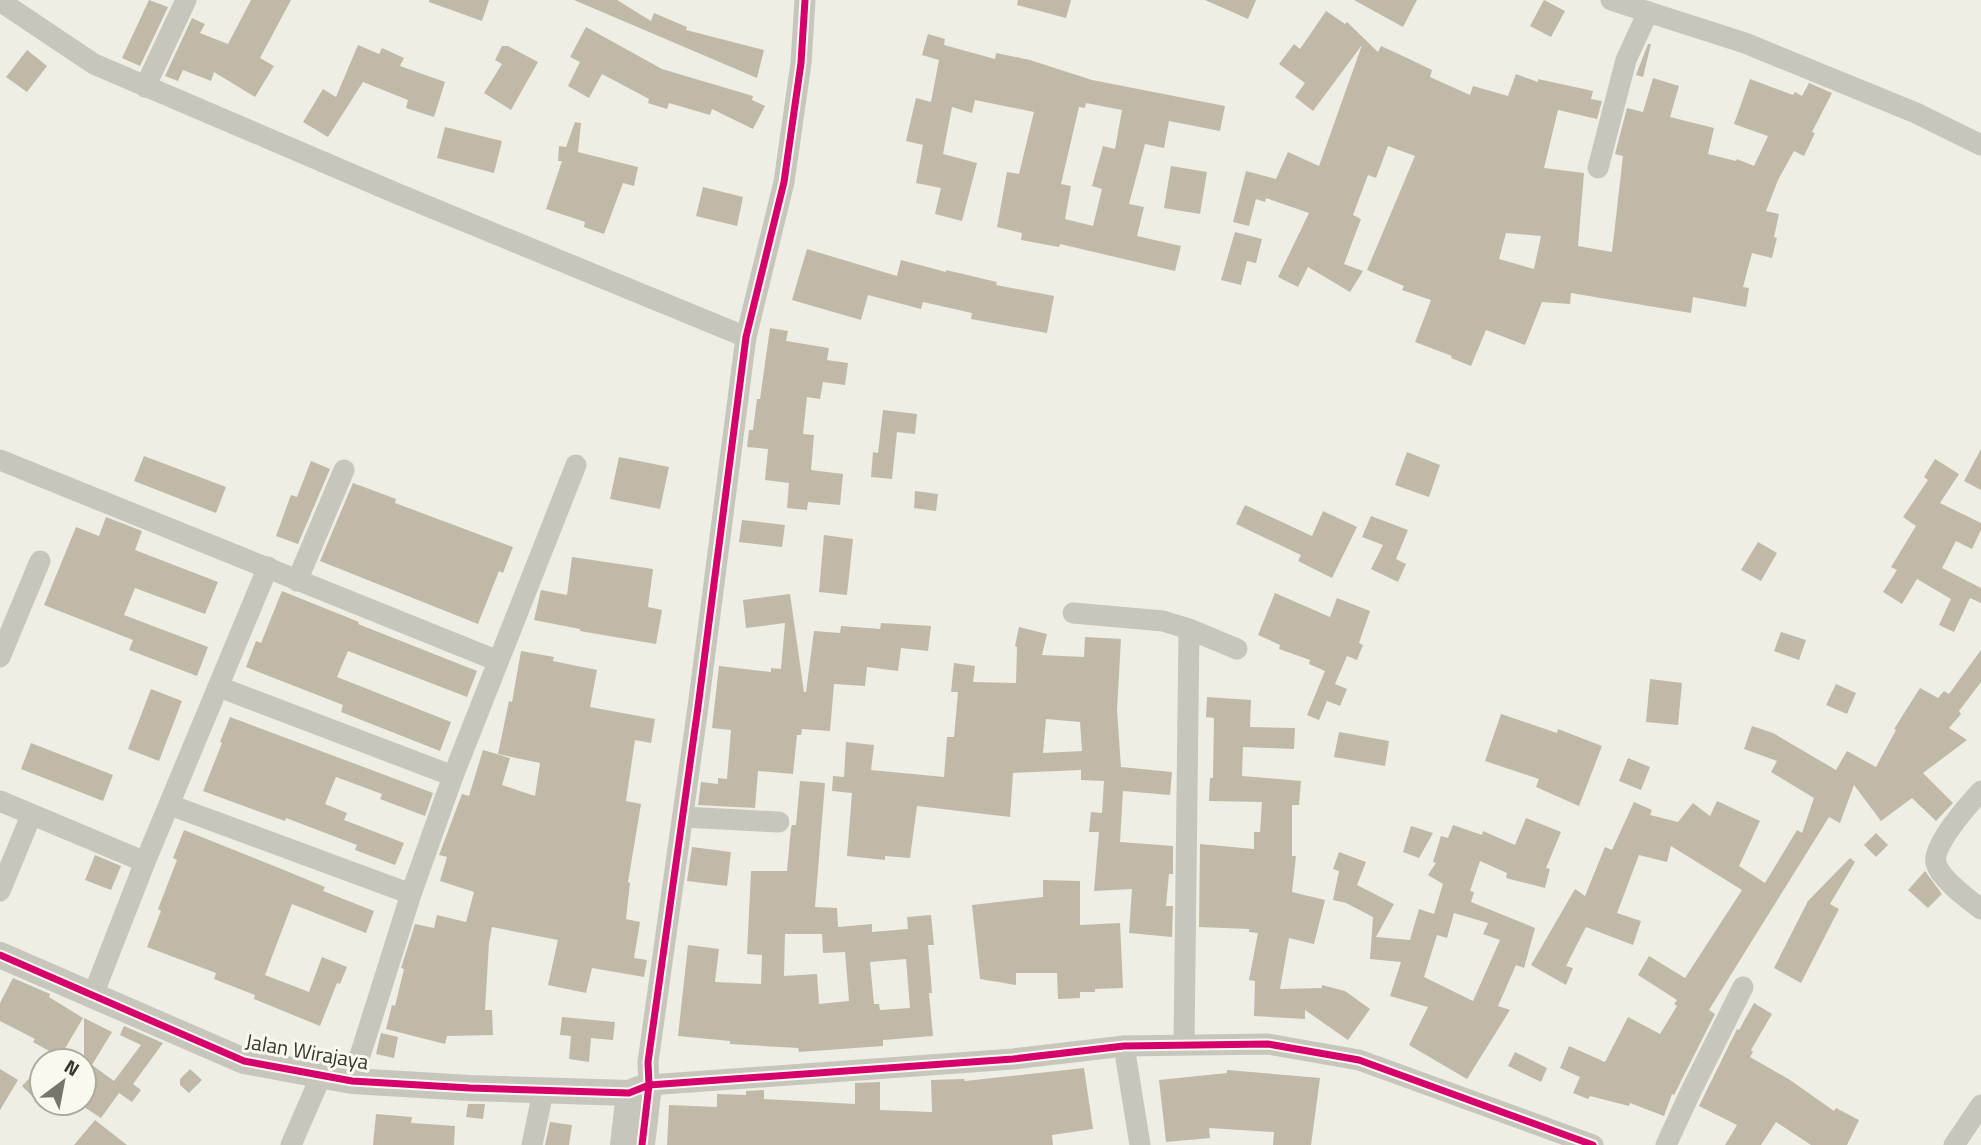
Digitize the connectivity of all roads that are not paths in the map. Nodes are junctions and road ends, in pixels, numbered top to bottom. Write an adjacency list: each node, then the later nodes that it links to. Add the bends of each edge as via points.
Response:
1 (186, 0): 6 (street)
2 (805, 0): 9 (street, via 784,182)
3 (1611, 0): 5 (street)
4 (0, 1): 6 (street, via 94,64)
5 (1648, 12): 7 (street, via 1745,43 1916,113); 8 (street, via 1626,60)
6 (145, 87): 9 (street)
7 (1981, 145)
8 (1598, 168)
9 (746, 337): 27 (street)
10 (0, 460): 14 (street)
11 (576, 465): 20 (street)
12 (344, 470): 15 (street)
13 (40, 561): 19 (street)
14 (268, 567): 15 (street); 21 (street)
15 (298, 581): 20 (street)
16 (1073, 613): 17 (street, via 1163,621)
17 (1189, 629): 18 (street); 36 (street)
18 (1237, 649)
19 (0, 657)
20 (498, 661): 22 (street)
21 (219, 687): 22 (street); 25 (street)
22 (453, 776): 31 (street)
23 (1981, 791): 32 (street, via 1936,851 1936,864 1956,891)
24 (0, 802): 26 (street)
25 (170, 805): 29 (street); 31 (street)
26 (31, 816): 29 (street); 30 (street)
27 (683, 817): 28 (street); 39 (street)
28 (779, 822)
29 (145, 862): 35 (street)
30 (0, 891)
31 (411, 894): 40 (street)
32 (1981, 909)
33 (0, 955): 35 (street, Jalan Wirajaya)
34 (1743, 987): 49 (street)
35 (93, 995): 38 (street, Jalan Wirajaya, via 244,1060)
36 (1184, 1044): 37 (street); 48 (street, via 1268,1044 1359,1060)
37 (1124, 1046): 39 (street, via 1013,1059); 47 (street)
38 (321, 1076): 40 (street, Jalan Wirajaya); 43 (street)
39 (642, 1080): 41 (street, Jalan Wirajaya); 45 (street); 46 (street)
40 (352, 1081): 41 (street, Jalan Wirajaya)
41 (543, 1092): 44 (street)
42 (1981, 1105): 50 (street)
43 (290, 1145)
44 (532, 1145)
45 (623, 1145)
46 (642, 1145)
47 (1140, 1145)
48 (1593, 1145)
49 (1666, 1145)
50 (1954, 1145)

